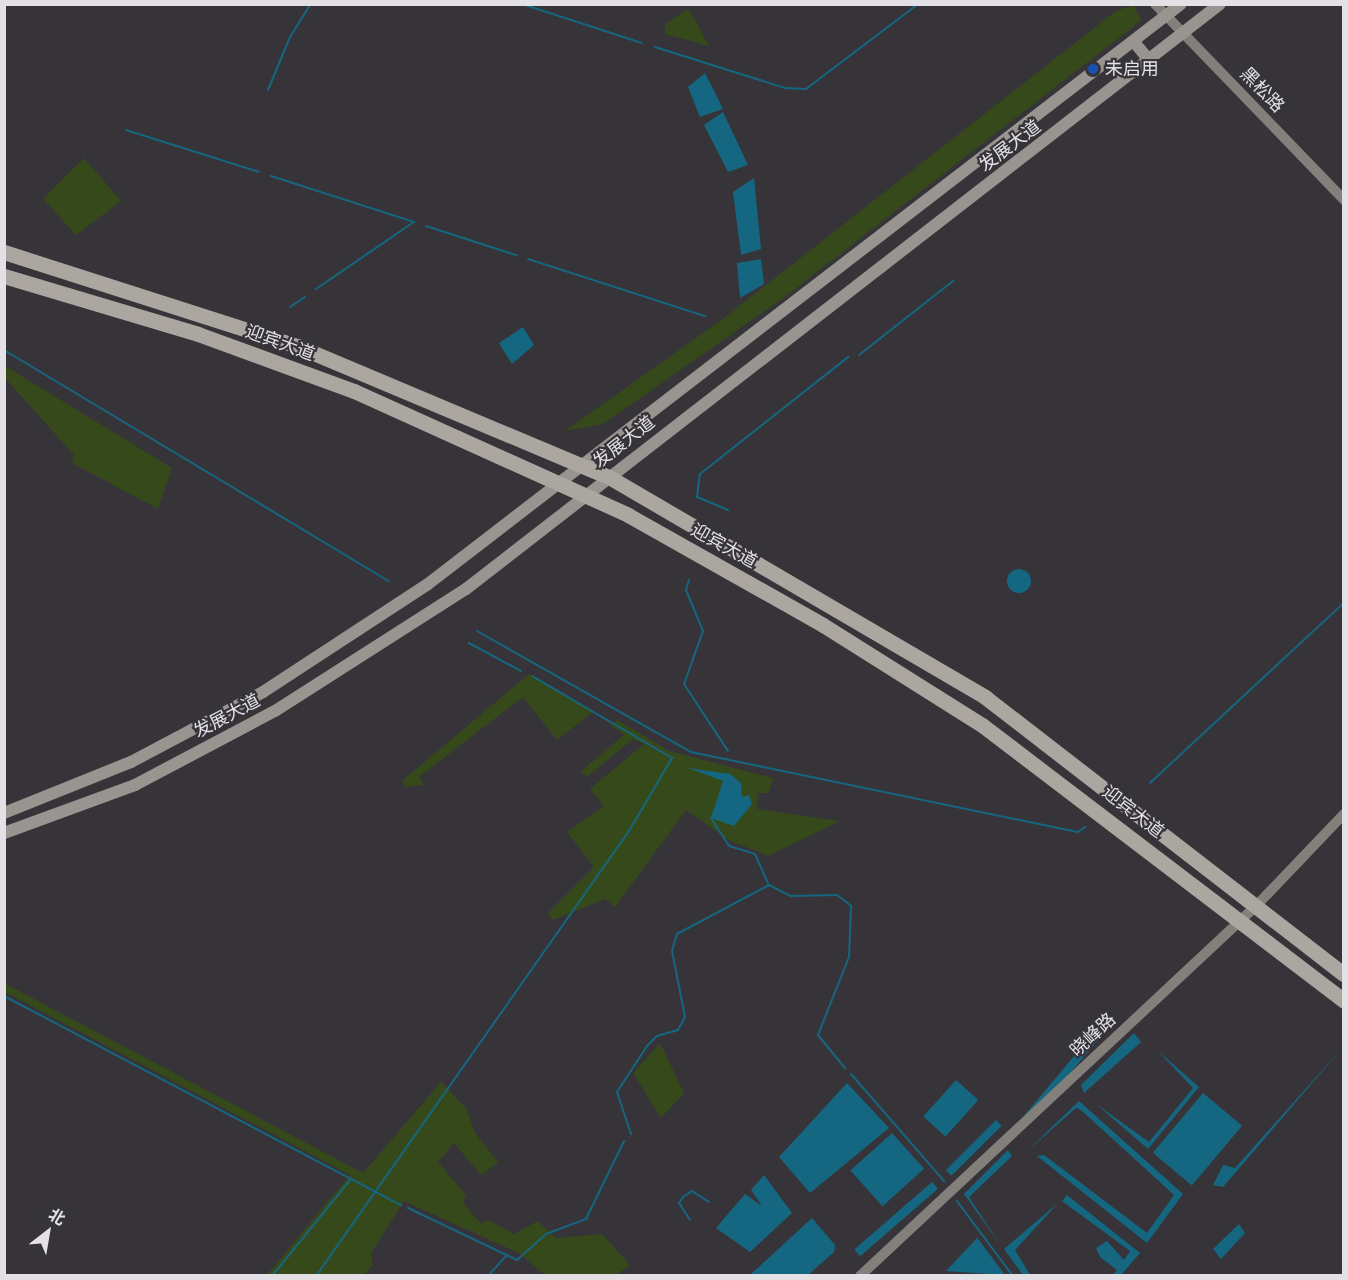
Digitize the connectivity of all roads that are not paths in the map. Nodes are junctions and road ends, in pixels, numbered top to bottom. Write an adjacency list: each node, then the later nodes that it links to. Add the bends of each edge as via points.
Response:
1 (1155, 4): 4 (street, 黑松路)
2 (1181, 4): 4 (main road, 发展大道)
3 (1220, 4): 5 (main road, 发展大道)
4 (1167, 17): 5 (street, 黑松路); 6 (main road, 发展大道)
5 (1185, 36): 7 (main road, 发展大道); 8 (street, 黑松路)
6 (1134, 42): 7 (main road); 13 (main road, 发展大道)
7 (1151, 62): 14 (main road, 发展大道)
8 (1344, 200)
9 (4, 252): 10 (highway, 迎宾大道)
10 (31, 259): 12 (main road, via 20,265); 13 (highway, 迎宾大道, via 297,346)
11 (4, 276): 12 (highway, 迎宾大道)
12 (26, 283): 15 (highway, 迎宾大道, via 260,356)
13 (584, 465): 14 (highway, 迎宾大道); 15 (main road, 发展大道)
14 (609, 477): 16 (main road, 发展大道); 20 (highway, 迎宾大道, via 985,697)
15 (563, 483): 16 (highway, 迎宾大道); 17 (main road, 发展大道, via 428,584 263,692 131,762)
16 (588, 494): 19 (main road, 发展大道, via 466,589 275,711 135,785); 21 (highway, 迎宾大道, via 823,625 982,725)
17 (4, 813)
18 (1344, 814): 20 (street, 晓峰路)
19 (4, 833)
20 (1257, 905): 21 (street, 晓峰路); 22 (highway, 迎宾大道)
21 (1240, 920): 23 (highway, 迎宾大道); 24 (street, 晓峰路)
22 (1344, 974)
23 (1344, 1001)
24 (860, 1275)

